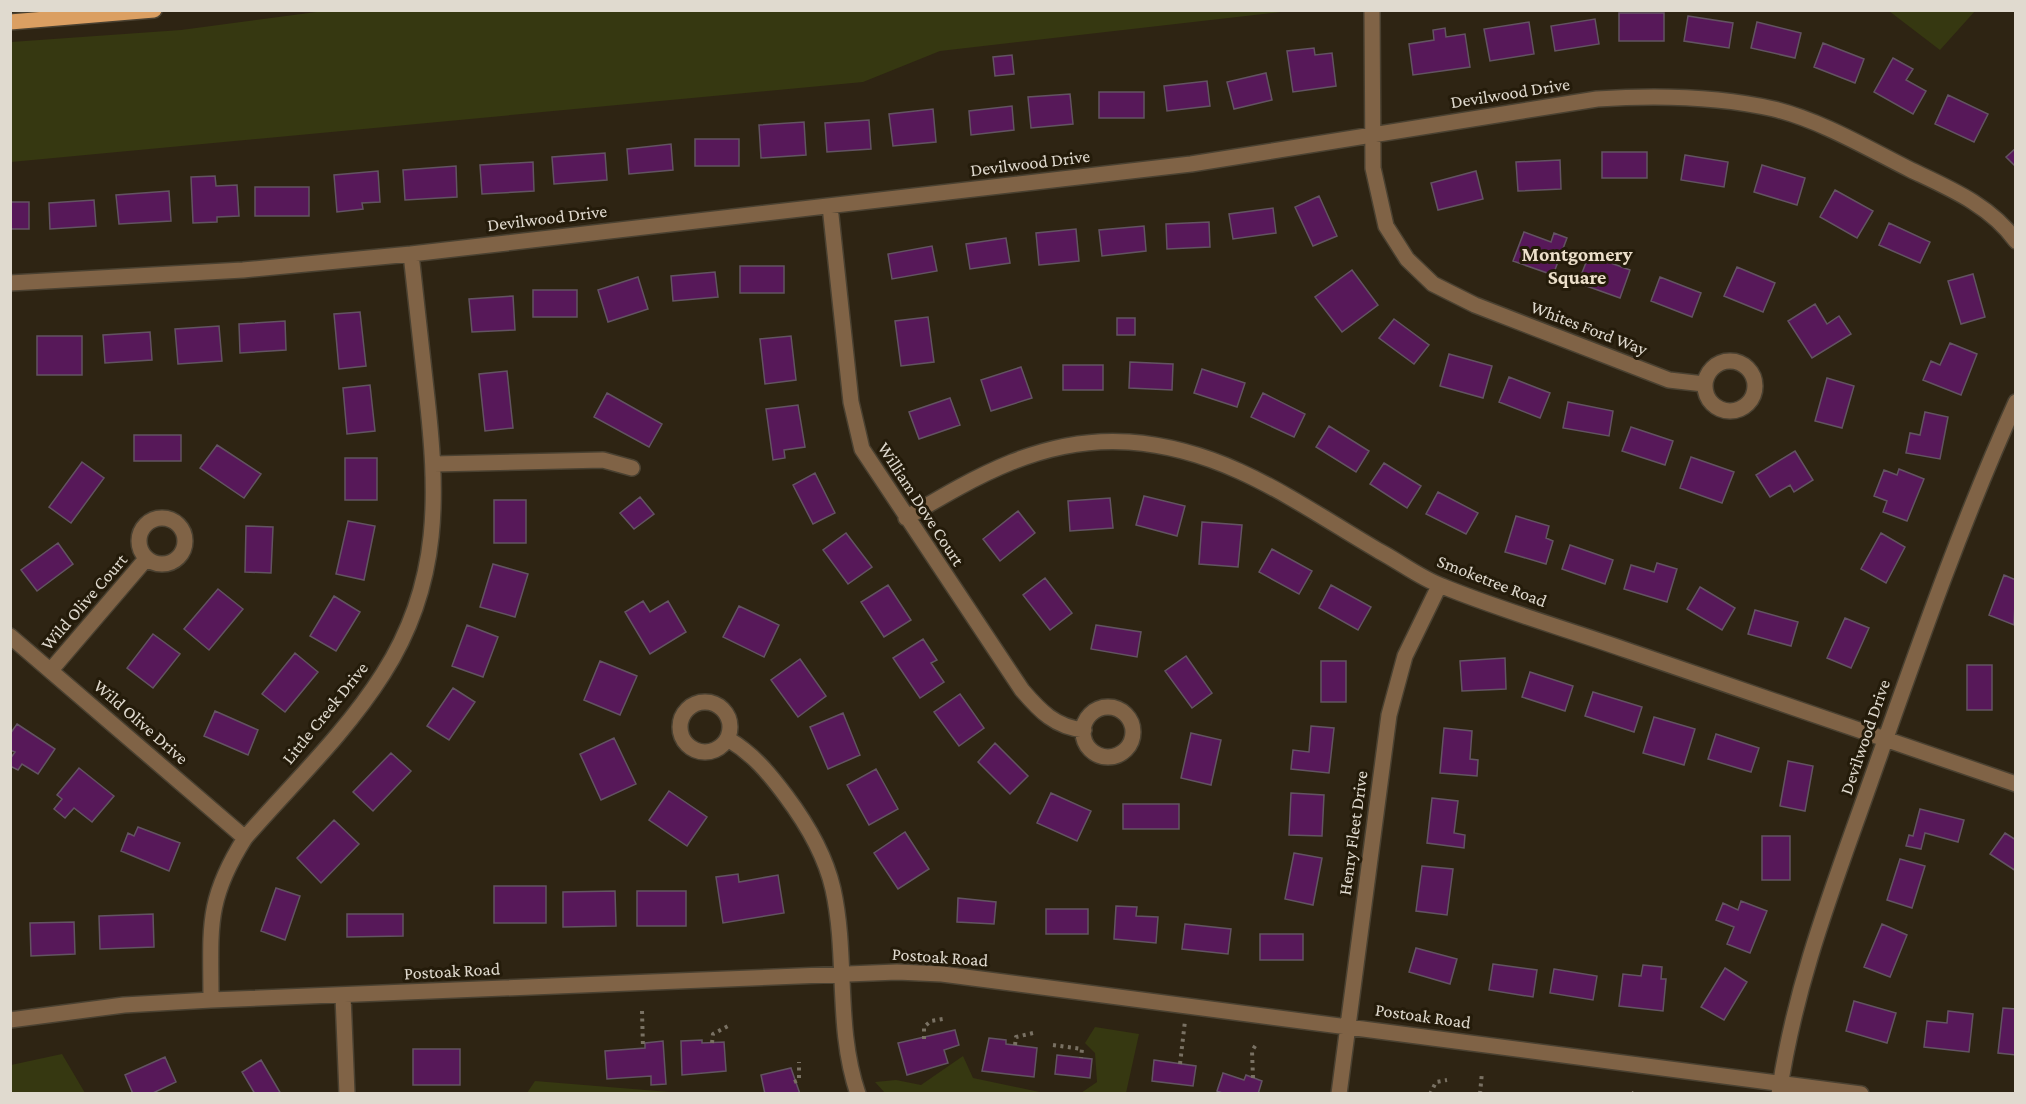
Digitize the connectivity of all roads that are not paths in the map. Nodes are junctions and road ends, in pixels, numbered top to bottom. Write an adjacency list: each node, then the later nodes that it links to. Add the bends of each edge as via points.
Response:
1 (154, 10): 3 (main road)
2 (1372, 10): 4 (street, Whites Ford Way)
3 (10, 22)
4 (1373, 135): 5 (street, Devilwood Drive, via 1191,164); 6 (street, Devilwood Drive, via 1597,99 1678,97 1731,102 1774,110 1837,133 1975,202); 9 (street, Whites Ford Way, via 1373,168 1386,226 1407,259 1433,284 1475,305 1670,380)
5 (830, 206): 7 (street, Devilwood Drive); 13 (street, William Dove Court, via 858,435 868,463)
6 (2016, 241)
7 (411, 254): 8 (street, Devilwood Drive, via 243,270); 11 (street, Little Creek Drive)
8 (10, 283)
9 (1704, 384)
10 (2016, 402): 20 (street, Devilwood Drive, via 1930,613)
11 (434, 464): 12 (street, via 603,460); 22 (street, Little Creek Drive, via 430,556 403,636 358,709)
12 (632, 468)
13 (906, 518): 15 (street, Smoketree Road, via 986,471 1023,455 1104,441 1163,446 1201,454 1241,470); 18 (street, William Dove Court, via 1022,690 1057,723)
14 (146, 559): 17 (street, Wild Olive Court)
15 (1439, 586): 20 (street, Smoketree Road); 27 (street, Henry Fleet Drive, via 1406,656 1389,715)
16 (10, 636): 17 (street, Wild Olive Drive)
17 (51, 670): 22 (street, Wild Olive Drive)
18 (1084, 730)
19 (728, 739): 23 (street, via 761,763 816,841 833,888)
20 (1886, 739): 21 (street, Smoketree Road); 28 (street, Devilwood Drive, via 1804,970)
21 (2016, 784)
22 (245, 838): 25 (street, Little Creek Drive, via 219,884 214,903)
23 (841, 972): 24 (street, Postoak Road); 27 (street, Postoak Road, via 942,974); 30 (street, via 846,1051)
24 (343, 996): 25 (street, Postoak Road); 29 (street)
25 (211, 1000): 26 (street, Postoak Road, via 124,1005)
26 (10, 1020)
27 (1347, 1026): 28 (street, Postoak Road); 31 (street, Henry Fleet Drive)
28 (1779, 1088): 32 (street, Postoak Road)
29 (347, 1094)
30 (858, 1094)
31 (1339, 1094)
32 (1861, 1094)

